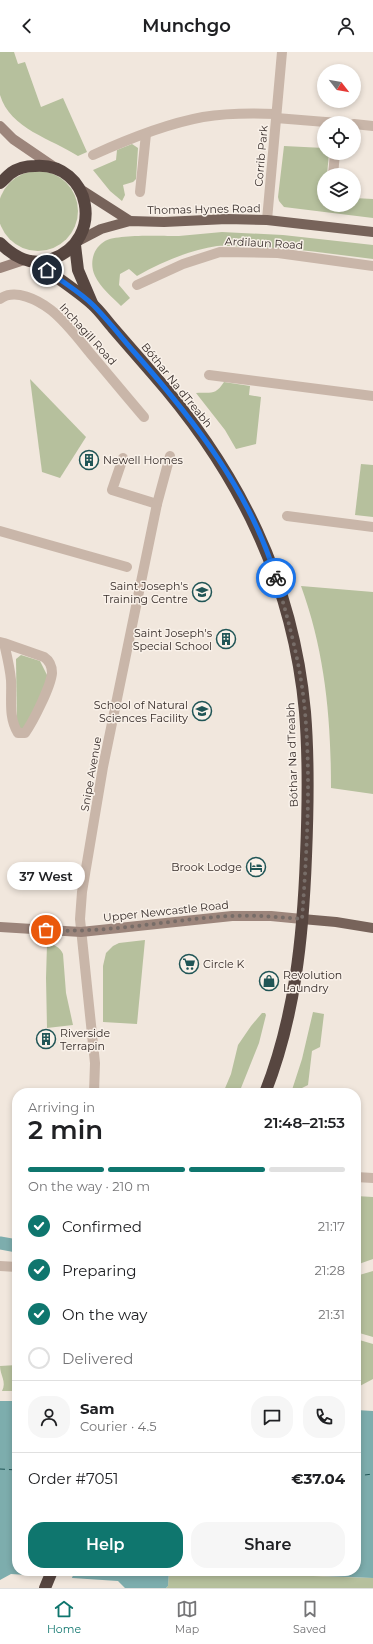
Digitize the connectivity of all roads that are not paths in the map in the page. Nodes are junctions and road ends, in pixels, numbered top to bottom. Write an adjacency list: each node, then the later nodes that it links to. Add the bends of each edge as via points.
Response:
1 (282, 52): 2 (street, Corrib Park)
2 (276, 116): 3 (street, Corrib Park); 7 (street, via 244,113 203,117); 13 (street, Corrib Park)
3 (317, 121)
4 (361, 125): 6 (street)
5 (0, 126): 9 (main road, via 13,139)
6 (373, 126)
7 (146, 134): 8 (street); 12 (street)
8 (93, 155)
9 (58, 169): 10 (highway, via 44,165 28,166 12,172); 11 (highway, via 70,177)
10 (0, 183)
11 (80, 189): 14 (main road); 17 (highway, via 86,217)
12 (140, 192)
13 (268, 220): 14 (main road, Thomas Hynes Road); 15 (main road, Thomas Hynes Road)
14 (130, 221): 17 (main road, Thomas Hynes Road, via 101,229)
15 (373, 232)
16 (0, 243): 18 (highway, Bóthar Na dTreabh, via 9,253)
17 (76, 243): 18 (highway, via 61,256 48,261); 23 (highway, Bóthar Na dTreabh, via 78,270)
18 (30, 261): 20 (main road); 23 (highway, Bóthar Na dTreabh)
19 (373, 266): 21 (street, Ardilaun Road, via 278,254 220,252 182,264)
20 (0, 268)
21 (137, 285)
22 (0, 299): 26 (street, Inchagill Road, via 20,295 35,299 50,310 69,327)
23 (92, 304): 35 (highway, Bóthar Na dTreabh, via 168,390 217,457 258,531 275,575 294,644 305,712 308,754)
24 (209, 375): 25 (street)
25 (373, 396)
26 (144, 417)
27 (170, 456): 29 (street, Snipe Avenue)
28 (123, 458): 29 (street, via 112,490)
29 (157, 504): 38 (street, Snipe Avenue, via 104,767 82,892)
30 (287, 516): 31 (street)
31 (373, 527)
32 (0, 531): 33 (street)
33 (127, 567)
34 (2, 643): 34 (street, via 9,666 13,726 18,733 25,733 50,682 51,667 44,657)
35 (302, 919): 37 (main road, Upper Newcastle Road); 38 (main road, Upper Newcastle Road, via 232,916); 40 (highway, Bóthar Na dTreabh, via 289,1014)
36 (0, 928): 38 (main road, Upper Newcastle Road)
37 (373, 928)
38 (81, 932): 39 (street, Snipe Avenue, via 96,1064)
39 (94, 1088)
40 (267, 1088)
41 (361, 1177): 42 (street)
42 (373, 1178)
43 (0, 1266): 44 (street)
44 (12, 1267)
45 (50, 1576): 46 (highway)
46 (45, 1588)

